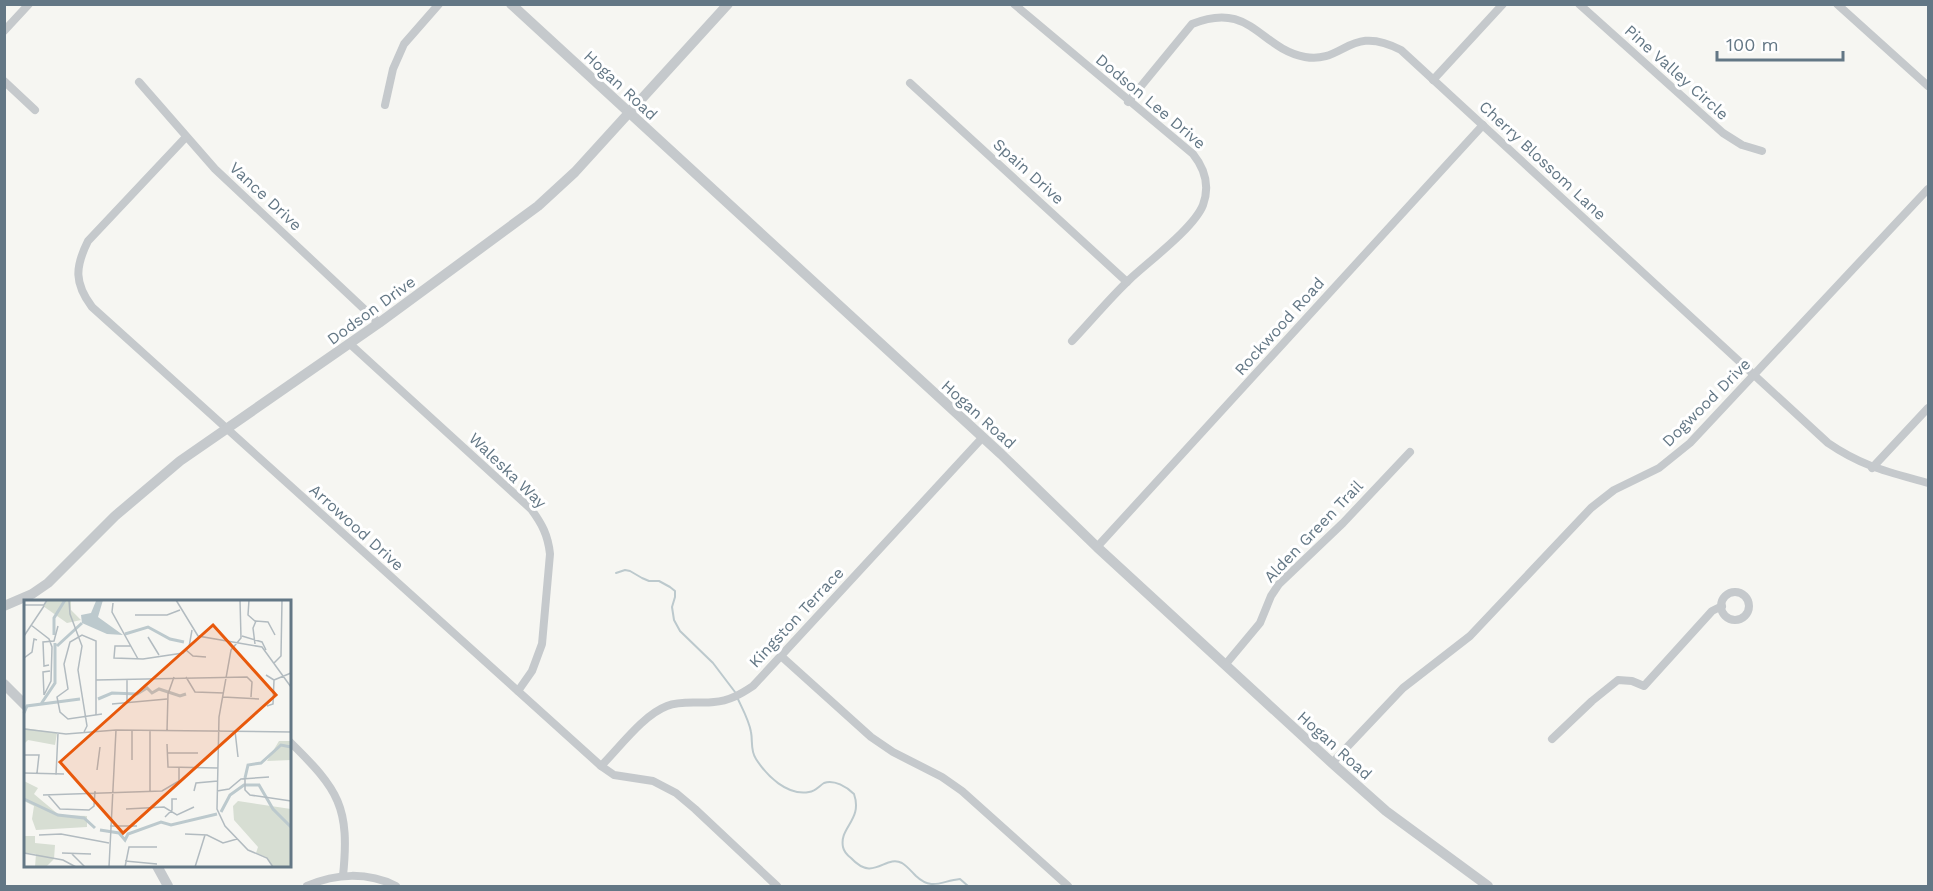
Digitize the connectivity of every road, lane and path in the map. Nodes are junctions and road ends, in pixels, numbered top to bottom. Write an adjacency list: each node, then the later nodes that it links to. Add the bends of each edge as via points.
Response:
1 (29, 4): 9 (street)
2 (439, 4): 16 (street, via 404,44 393,69)
3 (728, 4): 18 (street, Dodson Drive)
4 (1014, 4): 15 (street, Dodson Lee Drive)
5 (1503, 4): 10 (street)
6 (1579, 4): 21 (street, Pine Valley Circle, via 1723,134)
7 (1837, 4): 14 (street)
8 (512, 5): 18 (street, Hogan Road)
9 (4, 31)
10 (1433, 80): 15 (street, Cherry Blossom Lane, via 1401,50 1385,42 1362,41 1327,56 1305,57 1287,49 1246,17 1220,12 1192,24); 19 (street, Cherry Blossom Lane)
11 (4, 81): 17 (street)
12 (139, 82): 20 (street, Vance Drive)
13 (910, 82): 23 (street, Spain Drive)
14 (1929, 86)
15 (1128, 102): 23 (street, Dodson Lee Drive, via 1193,154 1205,174 1207,190 1196,216)
16 (385, 105)
17 (35, 110)
18 (629, 113): 24 (street, Dodson Drive, via 538,206); 30 (street, Hogan Road)
19 (1483, 125): 27 (street, Cherry Blossom Lane); 34 (street, Rockwood Road)
20 (186, 137): 24 (street, Vance Drive); 29 (street, Arrowood Drive, via 88,241 79,258 78,277 82,294 92,307)
21 (1762, 151)
22 (1929, 189): 27 (street, Dogwood Drive)
23 (1127, 282): 25 (street, Dodson Lee Drive)
24 (379, 323): 26 (street, Dodson Drive)
25 (1072, 341)
26 (350, 344): 29 (street, Dodson Drive); 40 (street, Waleska Way, via 531,509 544,527 550,554 542,644 532,671)
27 (1754, 375): 32 (street, Cherry Blossom Lane, via 1828,443); 44 (street, Dogwood Drive, via 1678,454 1614,490 1591,508 1470,636 1402,688)
28 (1929, 408): 32 (street)
29 (226, 429): 35 (street, Dodson Drive, via 144,490 48,583); 40 (street, Arrowood Drive)
30 (983, 437): 34 (street, Hogan Road); 37 (street, Kingston Terrace)
31 (1410, 452): 38 (street, Alden Green Trail, via 1279,584 1260,623)
32 (1872, 468): 33 (street, Cherry Blossom Lane)
33 (1929, 483)
34 (1098, 547): 38 (street, Hogan Road)
35 (4, 606)
36 (1722, 606): 42 (street, via 1712,611 1644,686 1618,680)
37 (781, 656): 45 (street, Kingston Terrace, via 753,686 736,696 715,702 678,703 657,711); 52 (street, via 871,737 962,791)
38 (1225, 665): 44 (street, Hogan Road)
39 (4, 684): 41 (street)
40 (518, 691): 45 (street, Arrowood Drive)
41 (24, 704)
42 (1552, 739)
43 (291, 743): 47 (street, via 317,769 338,801 345,831)
44 (1332, 763): 53 (street, Hogan Road, via 1386,811)
45 (602, 766): 51 (street, Arrowood Drive, via 614,774 653,782 676,793)
46 (158, 867): 48 (street)
47 (343, 876): 49 (street); 50 (street, via 373,878)
48 (168, 886)
49 (307, 886)
50 (396, 886)
51 (777, 886)
52 (1068, 886)
53 (1488, 886)

